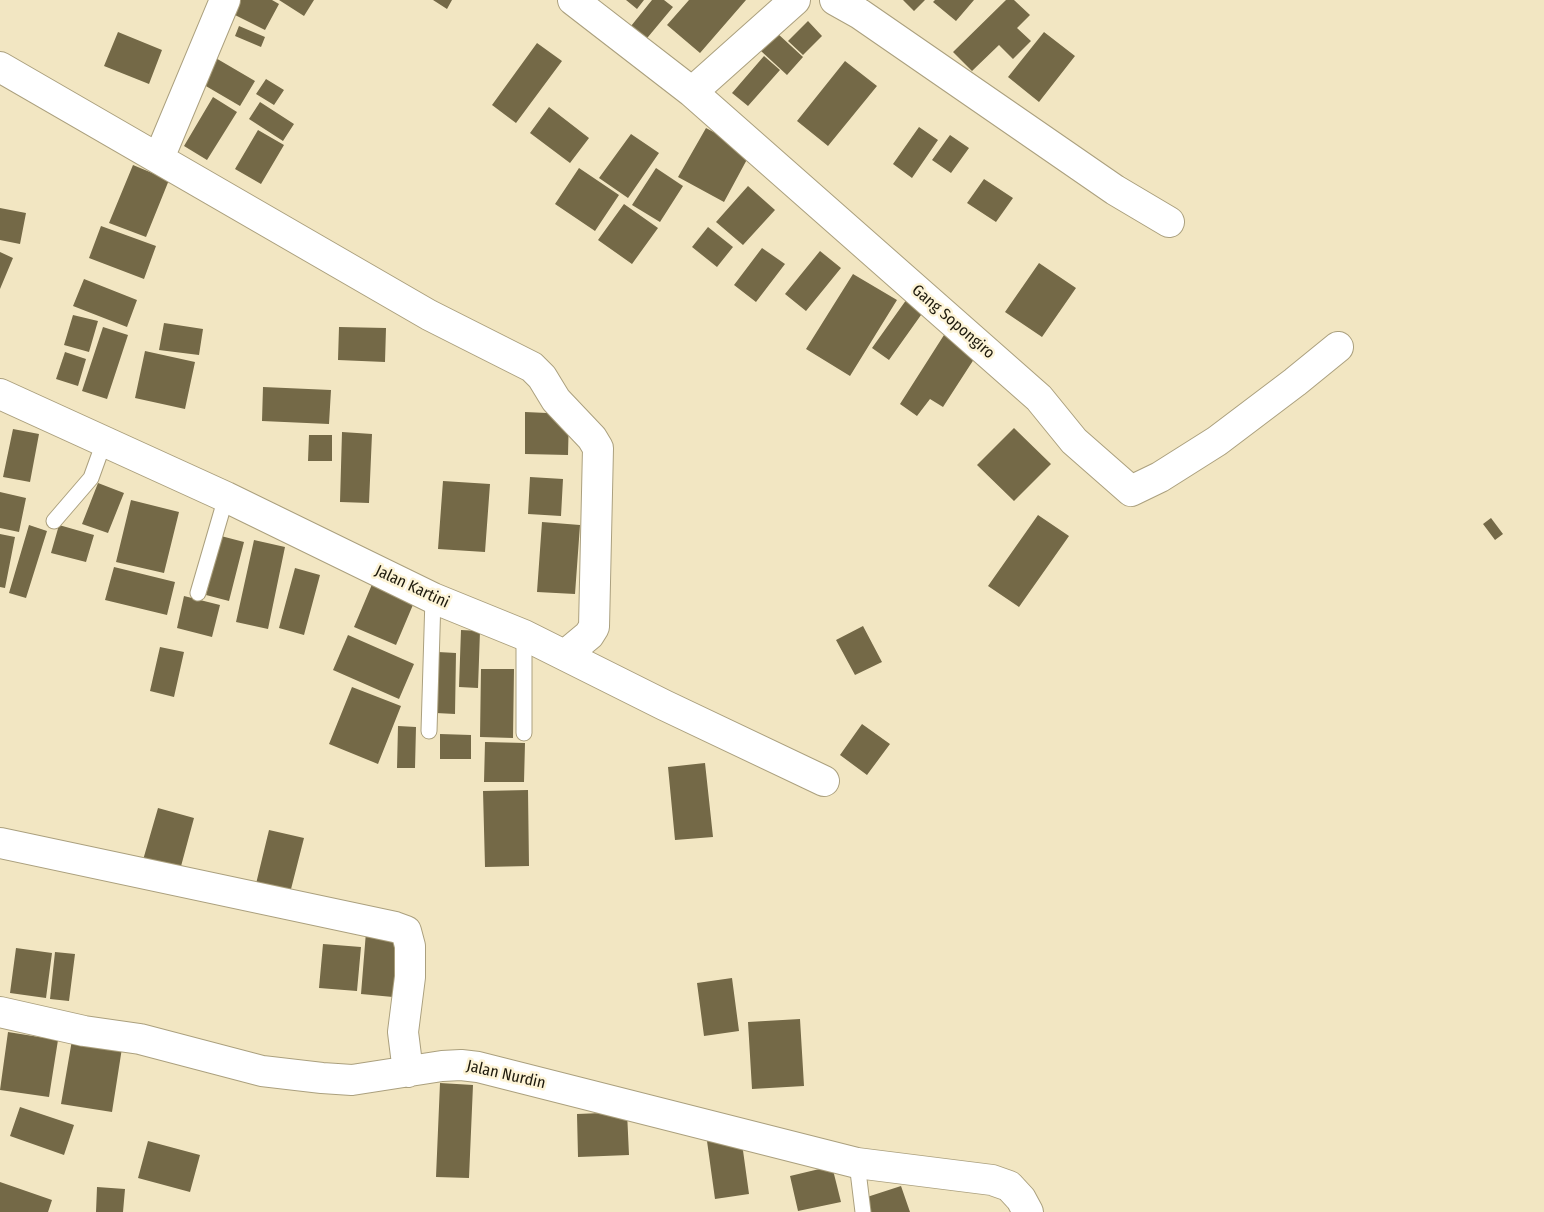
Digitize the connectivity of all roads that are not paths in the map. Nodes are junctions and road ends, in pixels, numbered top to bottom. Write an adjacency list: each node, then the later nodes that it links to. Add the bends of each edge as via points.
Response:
1 (225, 0): 7 (street)
2 (573, 0): 6 (street, Gang Sopongiro)
3 (795, 0): 6 (street)
4 (834, 0): 8 (street, via 1115,190)
5 (0, 67): 7 (street)
6 (692, 92): 9 (street, Gang Sopongiro, via 1039,398 1074,441 1131,491 1217,441)
7 (159, 158): 17 (street, via 429,315 532,367 592,438 599,462 596,617 589,635)
8 (1169, 222)
9 (1338, 347)
10 (0, 394): 11 (street, Jalan Kartini)
11 (104, 442): 12 (street, Jalan Kartini); 13 (lane, via 91,478)
12 (226, 498): 14 (lane); 15 (street, Jalan Kartini)
13 (54, 521)
14 (198, 593)
15 (433, 598): 16 (street, Jalan Kartini); 18 (lane)
16 (524, 635): 17 (street, Jalan Kartini); 19 (lane)
17 (565, 656): 20 (street, Jalan Kartini)
18 (429, 731)
19 (524, 733)
20 (824, 781)
21 (0, 843): 23 (street, via 406,932 410,977 403,1032)
22 (0, 1012): 23 (street, Jalan Nurdin, via 140,1040 262,1071 352,1080)
23 (408, 1072): 24 (street, Jalan Nurdin, via 461,1065 478,1067)
24 (857, 1163): 25 (lane); 26 (street, Jalan Nurdin, via 992,1180 1009,1186)
25 (863, 1212)
26 (1028, 1212)

